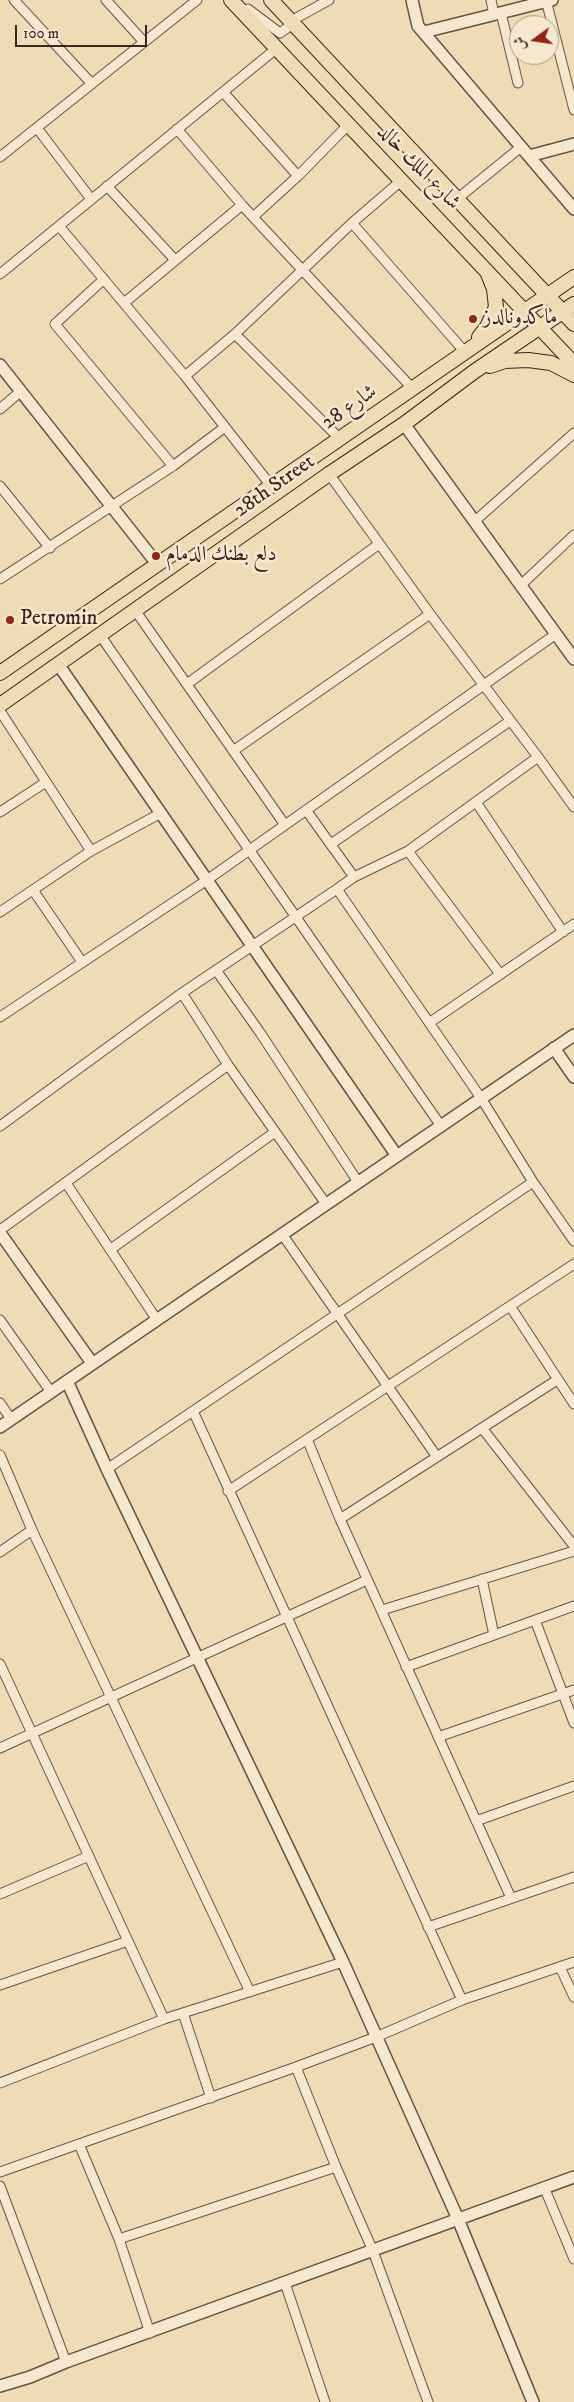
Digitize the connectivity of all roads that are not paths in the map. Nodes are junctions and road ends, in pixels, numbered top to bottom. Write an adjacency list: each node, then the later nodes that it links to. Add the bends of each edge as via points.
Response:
1 (14, 0): 17 (street)
2 (106, 0): 14 (street)
3 (197, 0): 14 (street)
4 (231, 0): 15 (main road, شارع الملك خالد)
5 (239, 0): 12 (street, via 252,14 280,33)
6 (271, 0): 12 (main road, شارع الملك خالد)
7 (329, 0): 12 (street)
8 (412, 0): 13 (street, via 418,26)
9 (491, 0): 11 (street)
10 (548, 0): 11 (street); 19 (street)
11 (498, 14): 13 (street); 16 (street)
12 (291, 21): 30 (main road, شارع الملك خالد)
13 (424, 32): 24 (street)
14 (144, 42): 17 (street)
15 (277, 48): 18 (street); 20 (main road, شارع الملك خالد)
16 (518, 83)
17 (92, 84): 21 (street)
18 (223, 92): 22 (street); 26 (street)
19 (574, 110)
20 (349, 124): 26 (street); 27 (main road, شارع الملك خالد)
21 (37, 128): 25 (street); 29 (street)
22 (177, 130): 28 (street); 31 (street)
23 (574, 144): 24 (street)
24 (525, 152): 30 (street); 32 (street)
25 (0, 157)
26 (298, 176): 33 (street)
27 (402, 180): 34 (street); 37 (main road, شارع الملك خالد)
28 (107, 186): 29 (street); 36 (street)
29 (92, 199): 35 (street)
30 (458, 199): 40 (main road, شارع الملك خالد)
31 (242, 205): 33 (street); 36 (street)
32 (574, 209)
33 (252, 217): 38 (street)
34 (352, 223): 38 (street); 51 (street)
35 (59, 226): 39 (street); 41 (street)
36 (176, 260): 44 (street)
37 (484, 267): 46 (main road, شارع الملك خالد); 51 (main road, via 494,289 496,307 487,327)
38 (304, 270): 50 (street); 57 (street)
39 (0, 274)
40 (528, 274): 42 (main road, via 540,282 551,283); 43 (main road, شارع الملك خالد)
41 (104, 278): 44 (street); 64 (street, via 56,324)
42 (573, 278): 43 (main road, شارع 28)
43 (548, 294): 46 (main road, شارع 28); 47 (main road, شارع الملك خالد)
44 (124, 302): 56 (street)
45 (574, 304): 47 (main road, 28th Street)
46 (524, 310): 49 (main road, شارع الملك خالد); 51 (main road, شارع 28)
47 (561, 312): 48 (main road, شارع الملك خالد); 49 (main road, 28th Street)
48 (574, 324)
49 (539, 327): 52 (main road, شارع الملك خالد); 54 (main road, 28th Street)
50 (235, 334): 56 (street); 63 (street)
51 (468, 349): 57 (main road, شارع 28)
52 (574, 364)
53 (0, 365): 58 (street)
54 (475, 371): 55 (main road, via 505,361 528,360 551,363); 60 (main road, 28th Street)
55 (574, 375)
56 (185, 376): 61 (street)
57 (412, 388): 63 (main road, شارع 28)
58 (21, 391): 59 (street); 68 (street)
59 (0, 409)
60 (404, 424): 65 (main road, 28th Street); 69 (street)
61 (225, 428): 64 (street); 67 (street)
62 (574, 433): 69 (street)
63 (340, 439): 67 (main road, شارع 28)
64 (173, 466): 68 (street)
65 (330, 474): 71 (street); 76 (main road, 28th Street)
66 (0, 486): 72 (street)
67 (272, 487): 73 (main road, شارع 28)
68 (112, 506): 72 (street); 73 (street)
69 (475, 521): 75 (street)
70 (574, 535): 75 (street)
71 (380, 544): 77 (street); 84 (street)
72 (50, 548): 74 (street)
73 (158, 565): 83 (main road, شارع 28)
74 (0, 579)
75 (521, 585): 78 (street)
76 (135, 610): 79 (main road, 28th Street); 84 (street)
77 (430, 614): 85 (street); 89 (street)
78 (556, 634): 80 (street); 85 (street)
79 (100, 635): 82 (main road, 28th Street); 99 (street)
80 (570, 646): 81 (street)
81 (574, 659)
82 (58, 664): 86 (main road, 28th Street); 96 (street)
83 (0, 673)
84 (187, 684): 89 (street)
85 (484, 686): 88 (street); 94 (street)
86 (0, 705)
87 (0, 711): 91 (street)
88 (510, 721): 90 (street); 98 (street)
89 (234, 751): 97 (street)
90 (538, 757): 92 (street); 93 (street)
91 (46, 782): 95 (street); 100 (street)
92 (476, 802): 101 (street); 109 (street)
93 (574, 807)
94 (306, 810): 97 (street); 98 (street)
95 (0, 812)
96 (161, 813): 100 (street); 103 (street)
97 (285, 825): 99 (street)
98 (331, 844): 102 (street)
99 (250, 849): 103 (street); 107 (street)
100 (91, 851): 105 (street)
101 (408, 851): 102 (street); 113 (street)
102 (354, 877): 104 (street)
103 (207, 880): 110 (street); 111 (street)
104 (337, 889): 107 (street); 116 (street)
105 (33, 890): 106 (street); 111 (street)
106 (0, 912)
107 (294, 916): 110 (street); 123 (street)
108 (574, 924): 109 (street)
109 (563, 932): 113 (street)
110 (252, 945): 112 (street); 125 (street)
111 (82, 962): 115 (street)
112 (216, 970): 114 (street); 127 (street)
113 (500, 974): 116 (street)
114 (182, 993): 119 (street); 122 (street)
115 (0, 1018)
116 (429, 1022): 121 (street)
117 (574, 1035): 118 (street)
118 (554, 1048): 120 (street); 121 (street)
119 (228, 1065): 124 (street); 126 (street)
120 (574, 1077)
121 (481, 1098): 123 (street); 128 (street)
122 (0, 1126)
123 (441, 1126): 125 (street)
124 (275, 1132): 129 (street); 133 (street)
125 (397, 1156): 127 (street)
126 (66, 1182): 130 (street); 133 (street)
127 (358, 1182): 129 (street)
128 (533, 1182): 132 (street); 136 (street)
129 (326, 1204): 131 (street)
130 (0, 1232): 139 (street)
131 (282, 1234): 136 (street); 138 (street)
132 (574, 1241)
133 (111, 1249): 138 (street)
134 (574, 1264): 135 (street)
135 (510, 1306): 140 (street); 142 (street)
136 (338, 1314): 142 (street); 146 (street)
137 (0, 1320): 143 (street)
138 (157, 1320): 139 (street)
139 (92, 1363): 141 (street)
140 (557, 1380): 145 (street); 149 (street)
141 (67, 1381): 143 (street); 153 (street)
142 (388, 1386): 150 (street); 152 (street)
143 (51, 1392): 147 (street)
144 (0, 1403): 147 (street)
145 (574, 1404)
146 (193, 1411): 153 (street); 154 (street)
147 (11, 1419): 148 (street)
148 (0, 1427)
149 (482, 1428): 152 (street); 157 (street)
150 (307, 1439): 154 (street); 155 (street)
151 (0, 1454): 156 (street)
152 (437, 1457): 155 (street)
153 (107, 1469): 167 (street)
154 (228, 1491): 164 (street)
155 (340, 1519): 161 (street)
156 (32, 1530): 159 (street); 172 (street)
157 (574, 1546)
158 (574, 1551): 160 (street)
159 (0, 1552)
160 (482, 1579): 163 (street); 166 (street)
161 (367, 1580): 163 (street); 164 (street)
162 (574, 1606): 165 (street)
163 (382, 1610): 169 (street)
164 (287, 1618): 167 (street); 183 (street)
165 (535, 1620): 166 (street); 171 (street)
166 (494, 1635): 169 (street)
167 (197, 1658): 172 (street); 185 (street)
168 (0, 1664): 174 (street)
169 (406, 1667): 175 (street)
170 (574, 1690): 171 (street)
171 (563, 1694): 173 (street); 175 (street)
172 (112, 1698): 174 (street); 189 (street)
173 (574, 1723)
174 (32, 1734): 176 (street); 179 (street)
175 (438, 1737): 178 (street)
176 (0, 1748)
177 (574, 1786): 178 (street)
178 (476, 1821): 182 (street)
179 (89, 1856): 181 (street); 184 (street)
180 (574, 1877): 182 (street)
181 (0, 1894)
182 (511, 1898): 183 (street)
183 (428, 1927): 191 (street)
184 (128, 1941): 188 (street); 193 (street)
185 (343, 1962): 189 (street); 194 (street)
186 (574, 1962): 187 (street)
187 (560, 1967): 190 (street); 191 (street)
188 (0, 1985)
189 (250, 1992): 192 (street)
190 (574, 1997)
191 (462, 2000): 194 (street)
192 (183, 2013): 193 (street); 197 (street)
193 (164, 2019): 196 (street)
194 (376, 2037): 195 (street); 204 (street)
195 (296, 2067): 197 (street); 199 (street)
196 (0, 2083)
197 (211, 2098): 198 (street)
198 (79, 2144): 200 (street); 205 (street)
199 (336, 2167): 205 (street); 206 (street)
200 (0, 2172)
201 (574, 2177): 203 (street)
202 (0, 2186): 210 (street)
203 (544, 2187): 204 (street); 207 (street)
204 (458, 2219): 206 (street); 215 (street)
205 (119, 2239): 209 (street)
206 (373, 2250): 208 (street); 214 (street)
207 (574, 2259)
208 (285, 2283): 209 (street); 213 (street)
209 (150, 2333): 210 (street)
210 (66, 2362): 211 (street); 212 (street)
211 (0, 2380)
212 (0, 2386)
213 (324, 2402)
214 (428, 2402)
215 (532, 2402)

